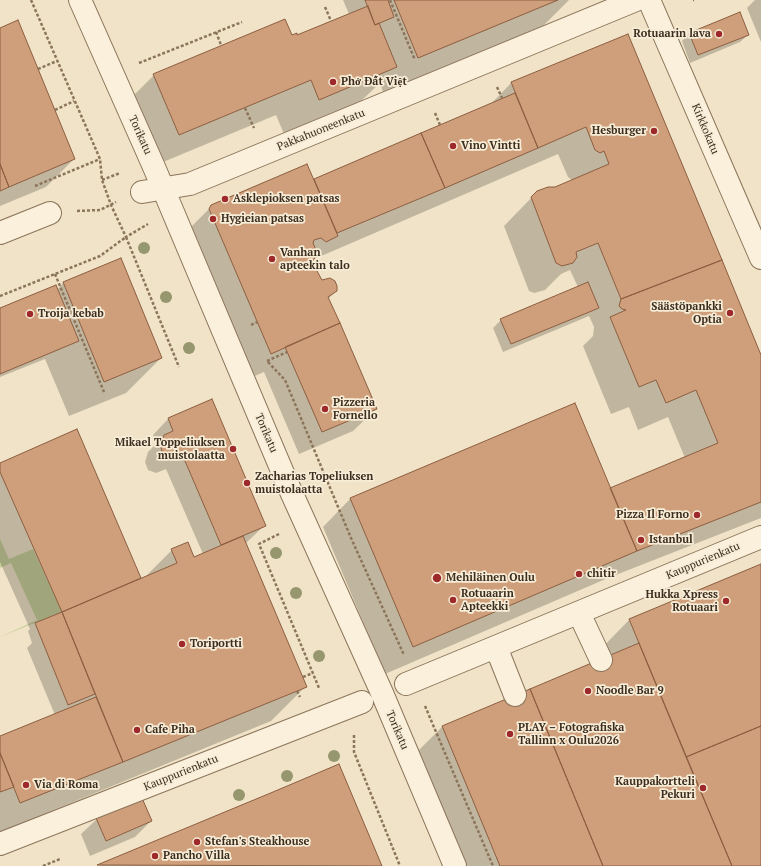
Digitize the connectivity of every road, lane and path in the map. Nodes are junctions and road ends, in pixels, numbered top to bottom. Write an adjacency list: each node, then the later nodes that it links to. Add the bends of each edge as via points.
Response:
1 (80, 0): 24 (street, Torikatu)
2 (390, 0): 11 (path)
3 (636, 0): 24 (street, Pakkahuoneenkatu, via 190,184)
4 (324, 7): 6 (path)
5 (653, 8): 27 (street, Kirkkokatu)
6 (331, 21)
7 (242, 22): 8 (path)
8 (216, 32): 9 (path); 12 (path)
9 (221, 45)
10 (57, 61): 13 (path)
11 (416, 62)
12 (139, 64)
13 (38, 69)
14 (496, 82): 15 (path)
15 (502, 98)
16 (74, 101): 19 (path)
17 (245, 108): 21 (path)
18 (433, 109): 20 (path)
19 (55, 110)
20 (440, 125)
21 (254, 129)
22 (100, 159): 23 (path)
23 (28, 189)
24 (152, 191): 25 (path, via 98,210); 58 (street, Torikatu, via 378,686)
25 (50, 213): 26 (street)
26 (0, 233)
27 (761, 258)
28 (56, 274): 29 (path); 35 (path); 39 (path, via 100,256 126,237)
29 (0, 296)
30 (247, 318): 32 (path)
31 (257, 322): 32 (path)
32 (250, 326): 33 (path)
33 (253, 332)
34 (86, 338): 35 (path)
35 (82, 339): 40 (path)
36 (287, 352): 38 (path)
37 (263, 357): 38 (path)
38 (267, 361): 48 (path, via 285,380 351,538 403,652)
39 (179, 367)
40 (104, 392)
41 (281, 533): 46 (path, via 259,544)
42 (761, 537): 43 (street, Kauppurienkatu)
43 (579, 613): 44 (street, Kauppurienkatu); 45 (street)
44 (496, 647): 48 (street, Kauppurienkatu); 49 (street)
45 (601, 660)
46 (313, 673): 47 (path); 51 (path)
47 (303, 677)
48 (410, 682): 59 (path, via 453,768)
49 (515, 695)
50 (359, 703): 51 (street, Kauppurienkatu); 57 (path, via 354,752)
51 (330, 714): 54 (street, Kauppurienkatu)
52 (545, 726): 53 (path)
53 (531, 732)
54 (0, 844)
55 (60, 859): 56 (path)
56 (43, 866)
57 (400, 866)
58 (455, 866)
59 (493, 866)

